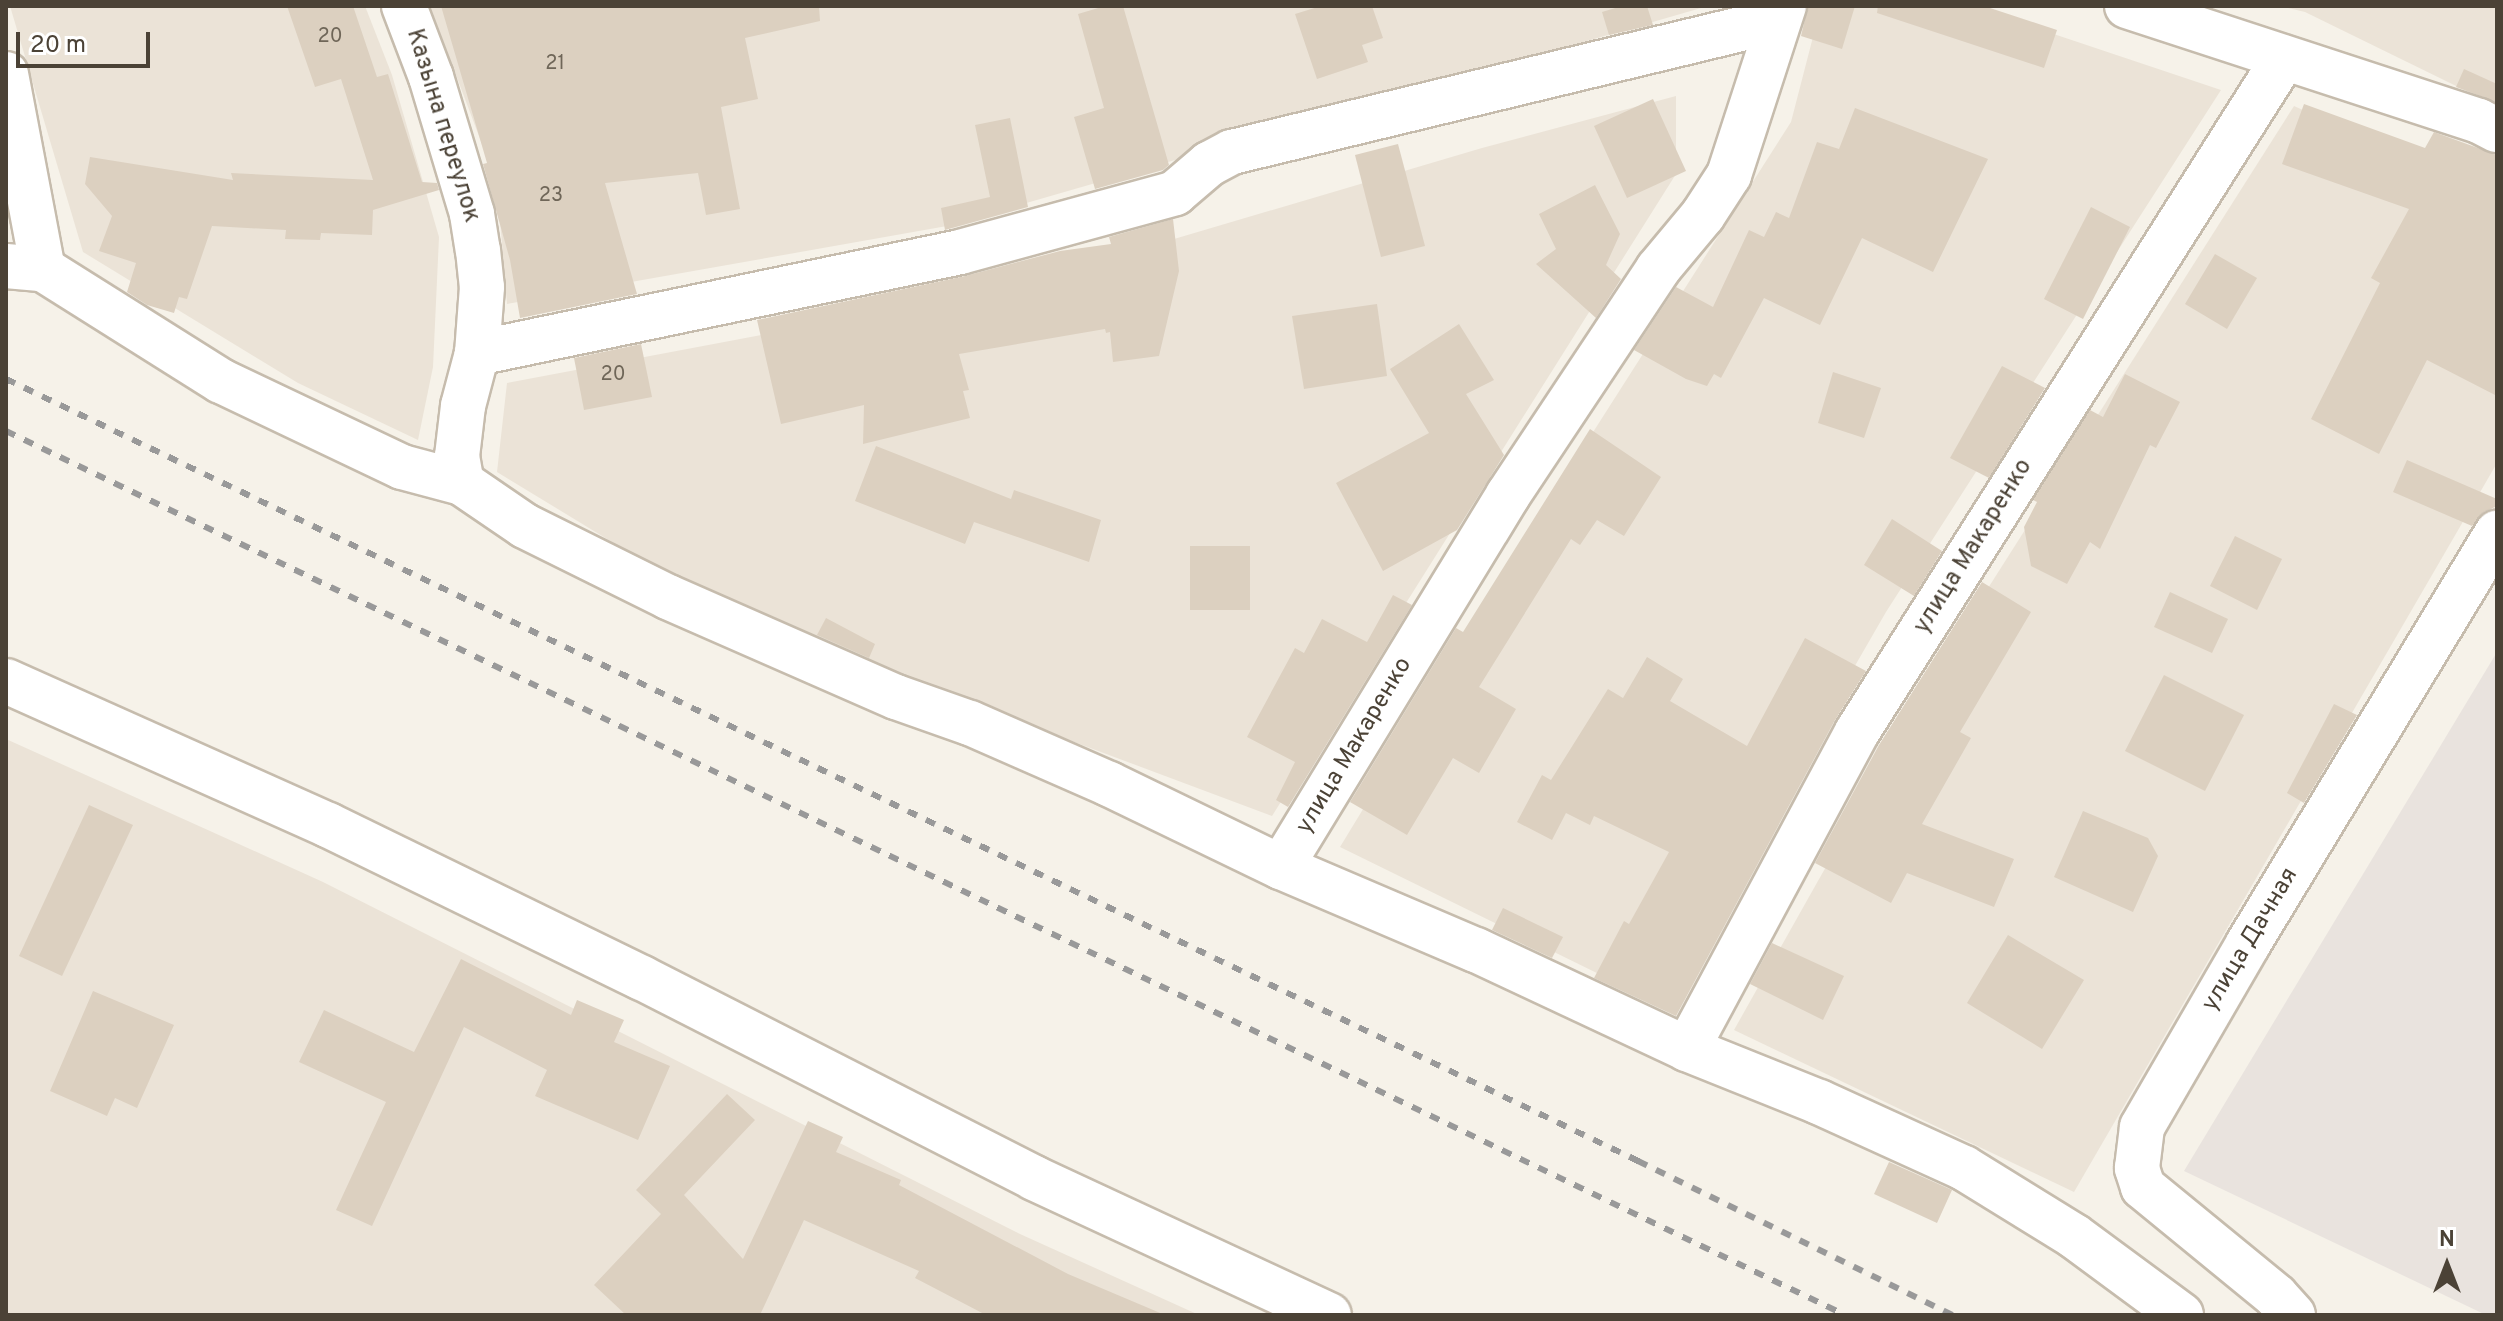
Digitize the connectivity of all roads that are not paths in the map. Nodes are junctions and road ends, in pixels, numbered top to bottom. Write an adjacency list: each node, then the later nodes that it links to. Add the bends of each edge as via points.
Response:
1 (404, 6): 8 (street, Казына переулок, via 472,214 482,287)
2 (2127, 6): 4 (street)
3 (1781, 13): 8 (street, via 1232,152 1175,193 960,252); 12 (street, улица Макаренко, via 1729,175 1650,281 1508,495)
4 (2284, 58): 6 (street); 13 (street, улица Макаренко, via 1857,732)
5 (6, 74): 7 (street)
6 (2497, 130)
7 (24, 268): 9 (street, via 221,381 402,467)
8 (477, 353): 9 (street, Казына переулок, via 461,418 457,456)
9 (462, 483): 12 (street, via 525,526 668,597 1109,784)
10 (2497, 533): 16 (street, улица Дачная, via 2142,1127 2137,1168 2143,1187)
11 (6, 681): 14 (street, via 328,825 1034,1178)
12 (1281, 867): 13 (street, via 1476,950)
13 (1687, 1049): 15 (street, via 1964,1168 2074,1236)
14 (1329, 1315)
15 (2181, 1315)
16 (2293, 1315)

